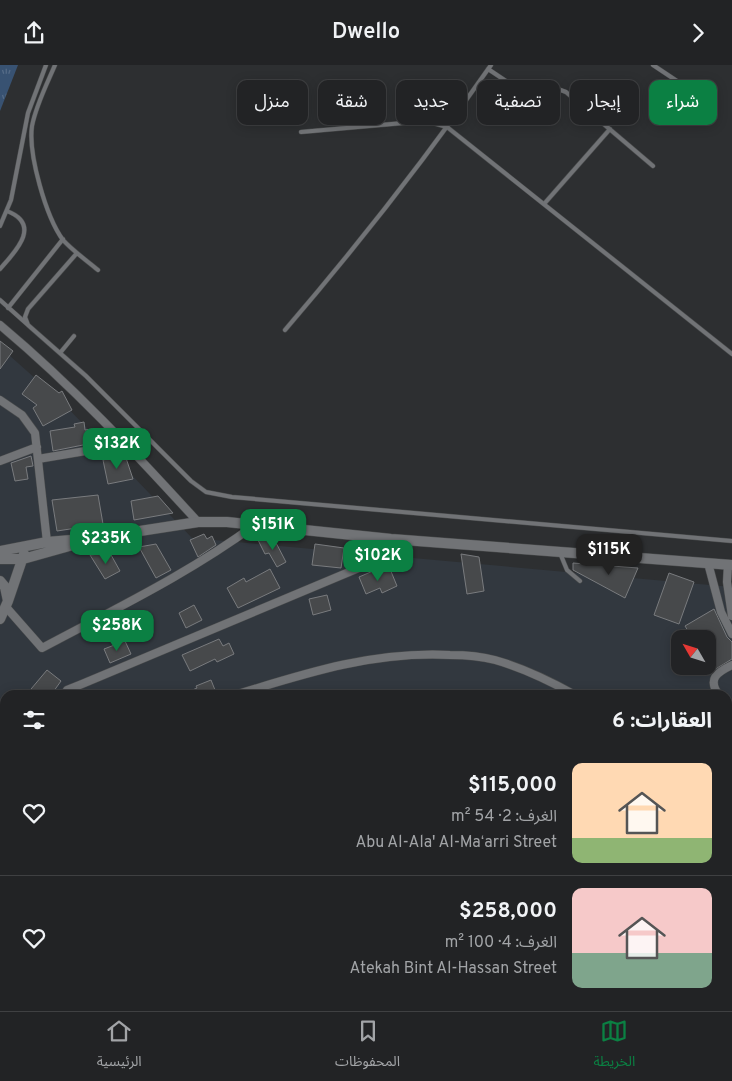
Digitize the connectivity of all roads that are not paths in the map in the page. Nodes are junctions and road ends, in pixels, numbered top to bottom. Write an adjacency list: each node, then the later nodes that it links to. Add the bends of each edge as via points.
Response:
1 (46, 65): 11 (lane, via 25,123)
2 (56, 65): 13 (lane, via 35,114 31,145 41,189)
3 (653, 65): 5 (lane)
4 (489, 67): 6 (lane); 7 (lane, via 509,83 560,89)
5 (676, 80)
6 (447, 127): 8 (lane, via 426,121); 10 (lane); 21 (lane, via 364,236)
7 (610, 129): 9 (lane); 10 (lane)
8 (301, 132)
9 (652, 166)
10 (544, 203): 24 (lane)
11 (7, 211): 12 (lane); 15 (lane, via 18,217 24,235 19,247)
12 (0, 226)
13 (63, 239): 14 (lane); 18 (lane)
14 (77, 253): 16 (lane); 20 (lane, via 28,309 25,317)
15 (0, 269)
16 (98, 270)
17 (0, 300): 18 (lane)
18 (8, 307): 20 (lane)
19 (0, 325): 26 (street, via 46,364)
20 (28, 325): 23 (lane)
21 (286, 330)
22 (74, 336): 23 (lane)
23 (60, 353): 34 (lane, via 183,475 214,494)
24 (732, 354)
25 (0, 400): 27 (street, via 28,421 35,433)
26 (126, 444): 28 (street); 30 (street)
27 (37, 447): 28 (street); 29 (street)
28 (38, 459): 35 (street)
29 (0, 461)
30 (198, 522): 31 (street); 32 (street)
31 (256, 524): 33 (street); 45 (street, via 182,573 42,647)
32 (95, 538): 35 (street); 40 (street)
33 (391, 539): 38 (street); 51 (street, via 388,551 373,562)
34 (732, 541)
35 (47, 542): 36 (street)
36 (27, 546): 37 (street); 40 (street)
37 (0, 551)
38 (559, 551): 41 (street); 44 (lane, via 567,570)
39 (0, 559): 40 (street)
40 (23, 559): 45 (street)
41 (708, 563): 42 (street); 47 (street)
42 (730, 565): 46 (street)
43 (0, 581): 45 (street, via 5,587)
44 (580, 581)
45 (7, 604): 48 (street)
46 (731, 614): 47 (street)
47 (723, 616): 49 (street)
48 (0, 619)
49 (732, 634)
50 (732, 665): 54 (street, via 714,677)
51 (74, 690)
52 (251, 690): 53 (street, via 330,666 423,653 494,660)
53 (565, 690)
54 (716, 690)

